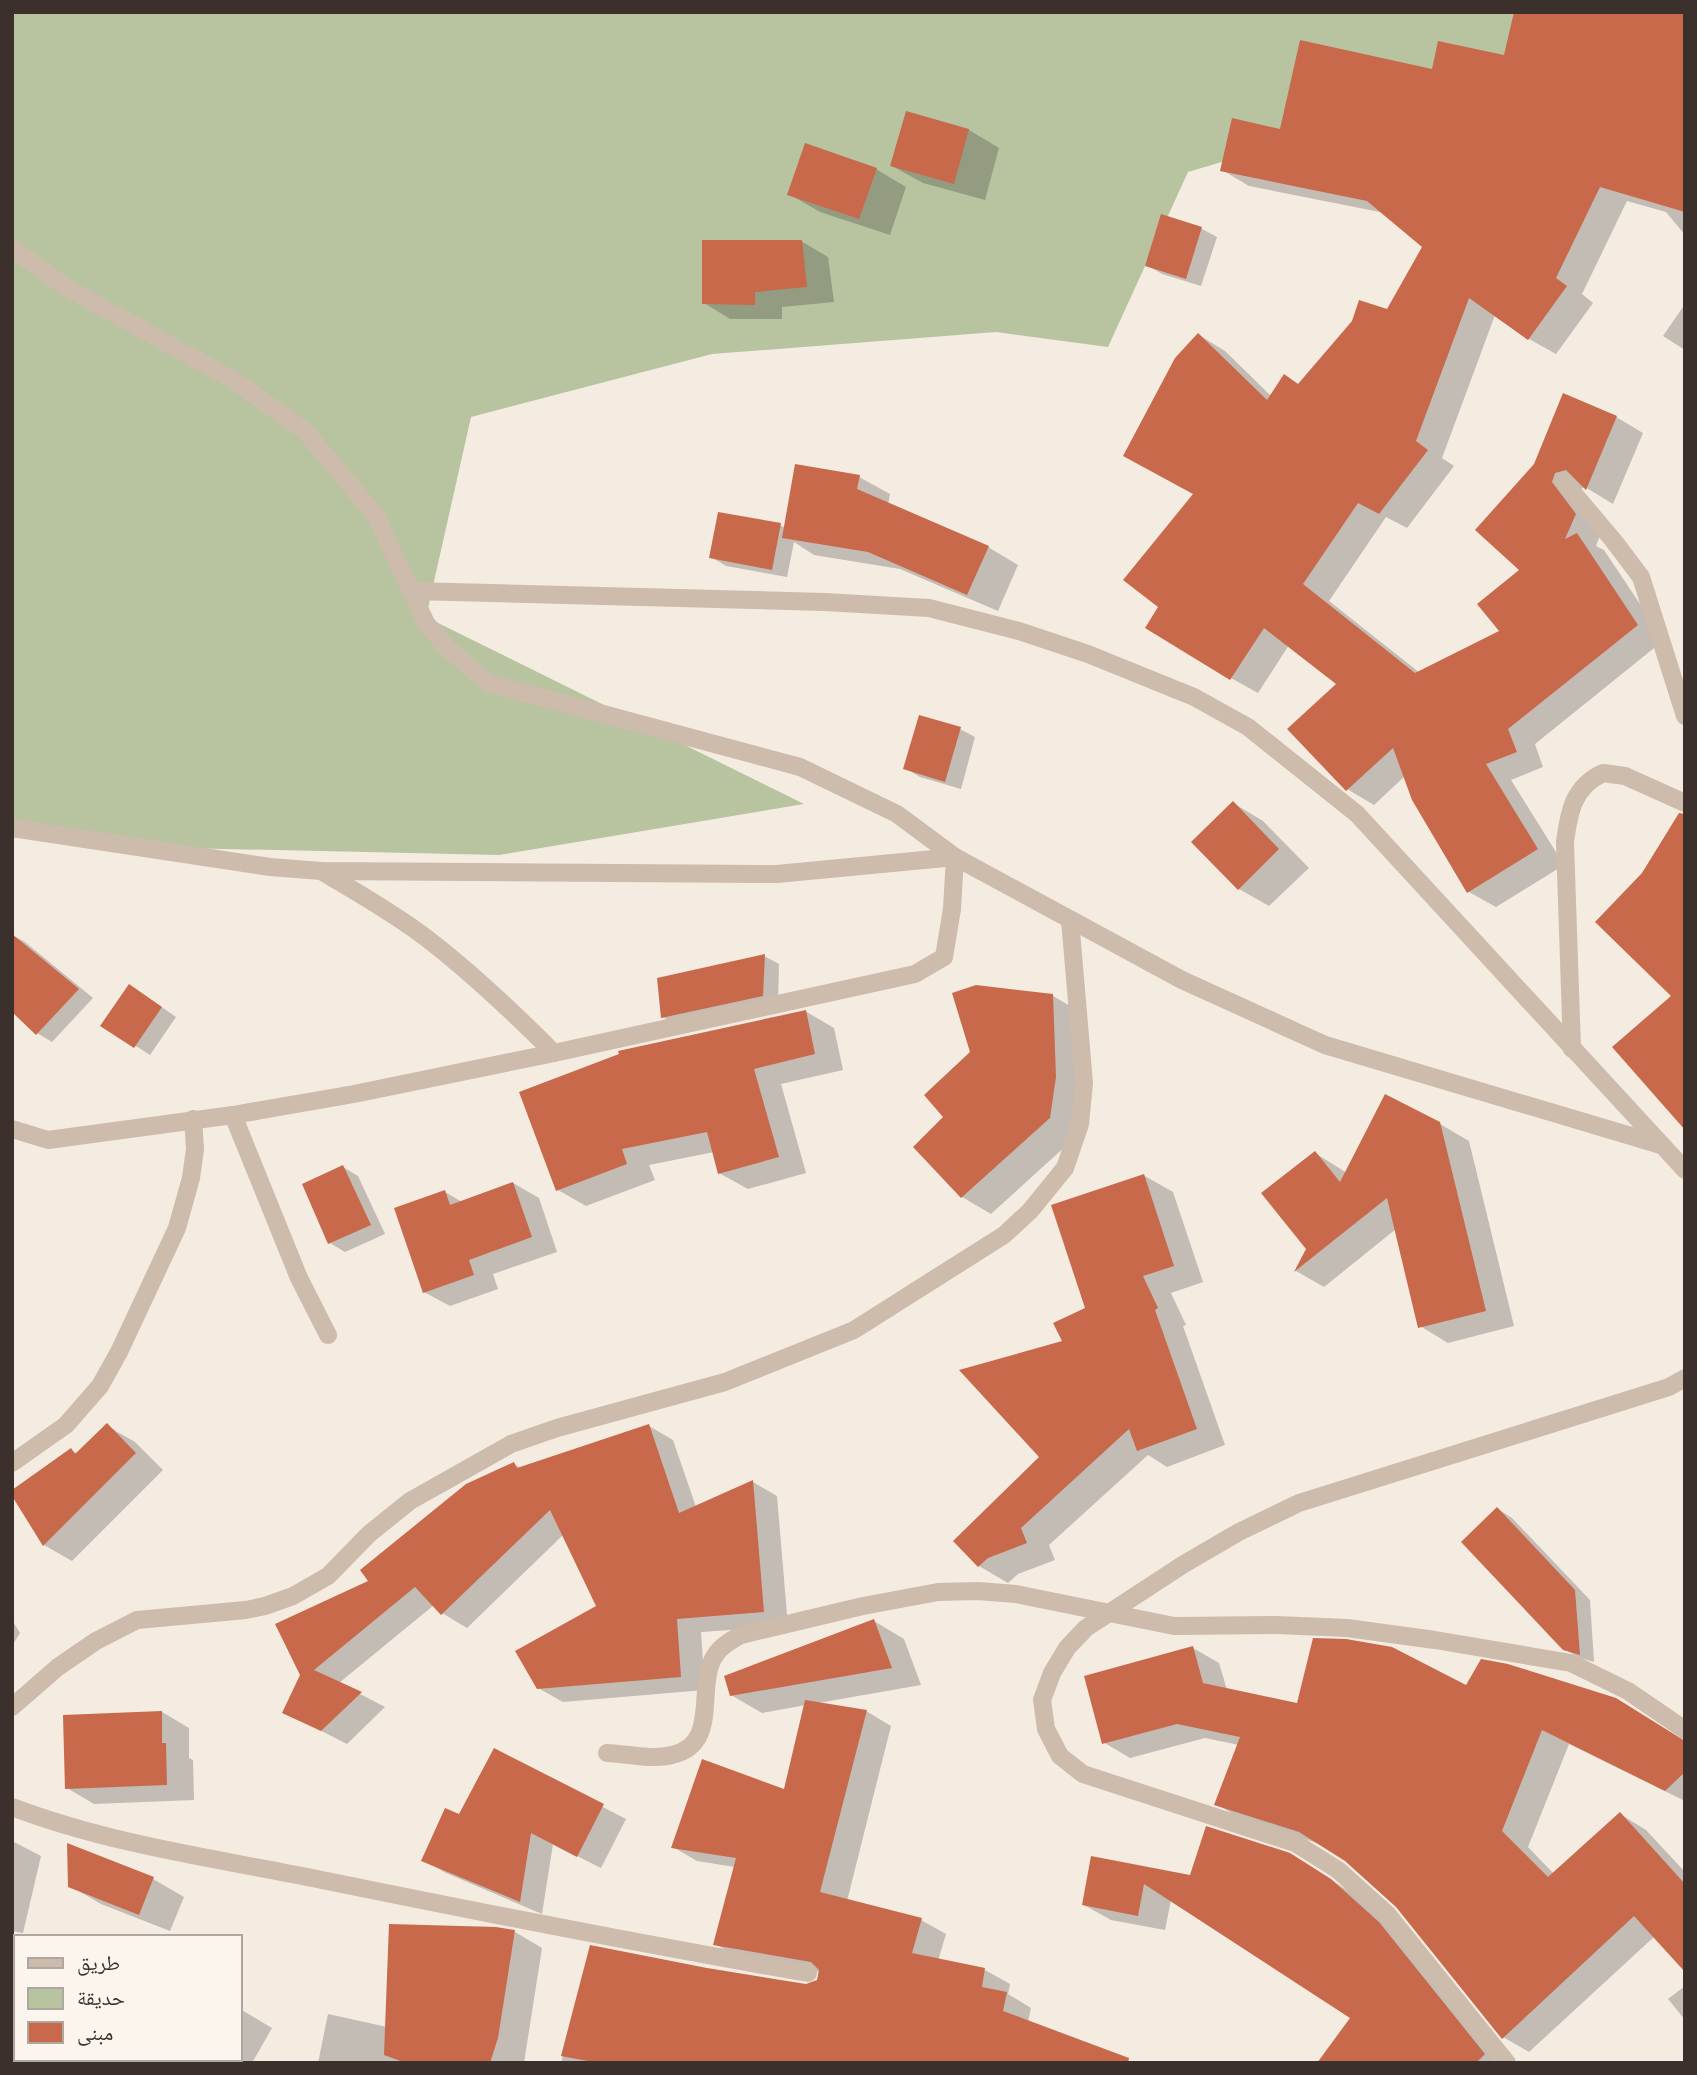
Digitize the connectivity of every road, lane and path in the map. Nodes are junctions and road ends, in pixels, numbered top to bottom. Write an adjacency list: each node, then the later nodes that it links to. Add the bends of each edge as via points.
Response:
1 (12, 248): 3 (street, via 64,286 235,381 305,431 376,516)
2 (1563, 481): 4 (street, via 1641,577)
3 (412, 591): 7 (street, via 426,623 488,683 800,767 897,814); 10 (street, via 929,608 1088,654 1194,697 1248,727 1306,772 1365,823)
4 (1685, 716)
5 (1685, 803): 10 (street, via 1625,776 1603,773 1583,786 1574,799 1565,842)
6 (12, 828): 8 (street)
7 (955, 857): 8 (street, via 777,874); 9 (street); 11 (street, via 944,957 915,974)
8 (321, 871): 11 (street, via 421,934 512,1010)
9 (1070, 920): 15 (street, via 1182,980 1325,1045); 21 (street, via 1084,1083 1080,1124 1065,1168 1030,1212 1004,1235 853,1330 725,1382 510,1444 410,1501 328,1576 293,1595 246,1610 137,1620 96,1641)
10 (1572, 1049): 15 (street)
11 (554, 1053): 12 (street)
12 (233, 1115): 13 (street); 17 (street, via 299,1278)
13 (193, 1119): 14 (street, via 48,1140); 19 (street, via 191,1178 177,1228 119,1352 100,1386 66,1425)
14 (12, 1129)
15 (1661, 1145): 16 (street)
16 (1685, 1170)
17 (328, 1335)
18 (1685, 1378): 20 (street, via 1669,1387 1299,1503 1239,1532)
19 (12, 1463)
20 (1111, 1612): 22 (street, via 1174,1626 1347,1629 1571,1663 1628,1691); 23 (street, via 1016,1594 938,1592 741,1635 727,1643 708,1668 704,1723 687,1749 657,1756); 26 (street, via 1067,1648 1045,1691 1046,1729 1060,1756 1083,1774 1295,1843 1338,1870 1387,1914)
21 (12, 1707)
22 (1685, 1730)
23 (607, 1753)
24 (12, 1807): 25 (street, via 48,1821 186,1855)
25 (808, 1973)
26 (1507, 2063)

